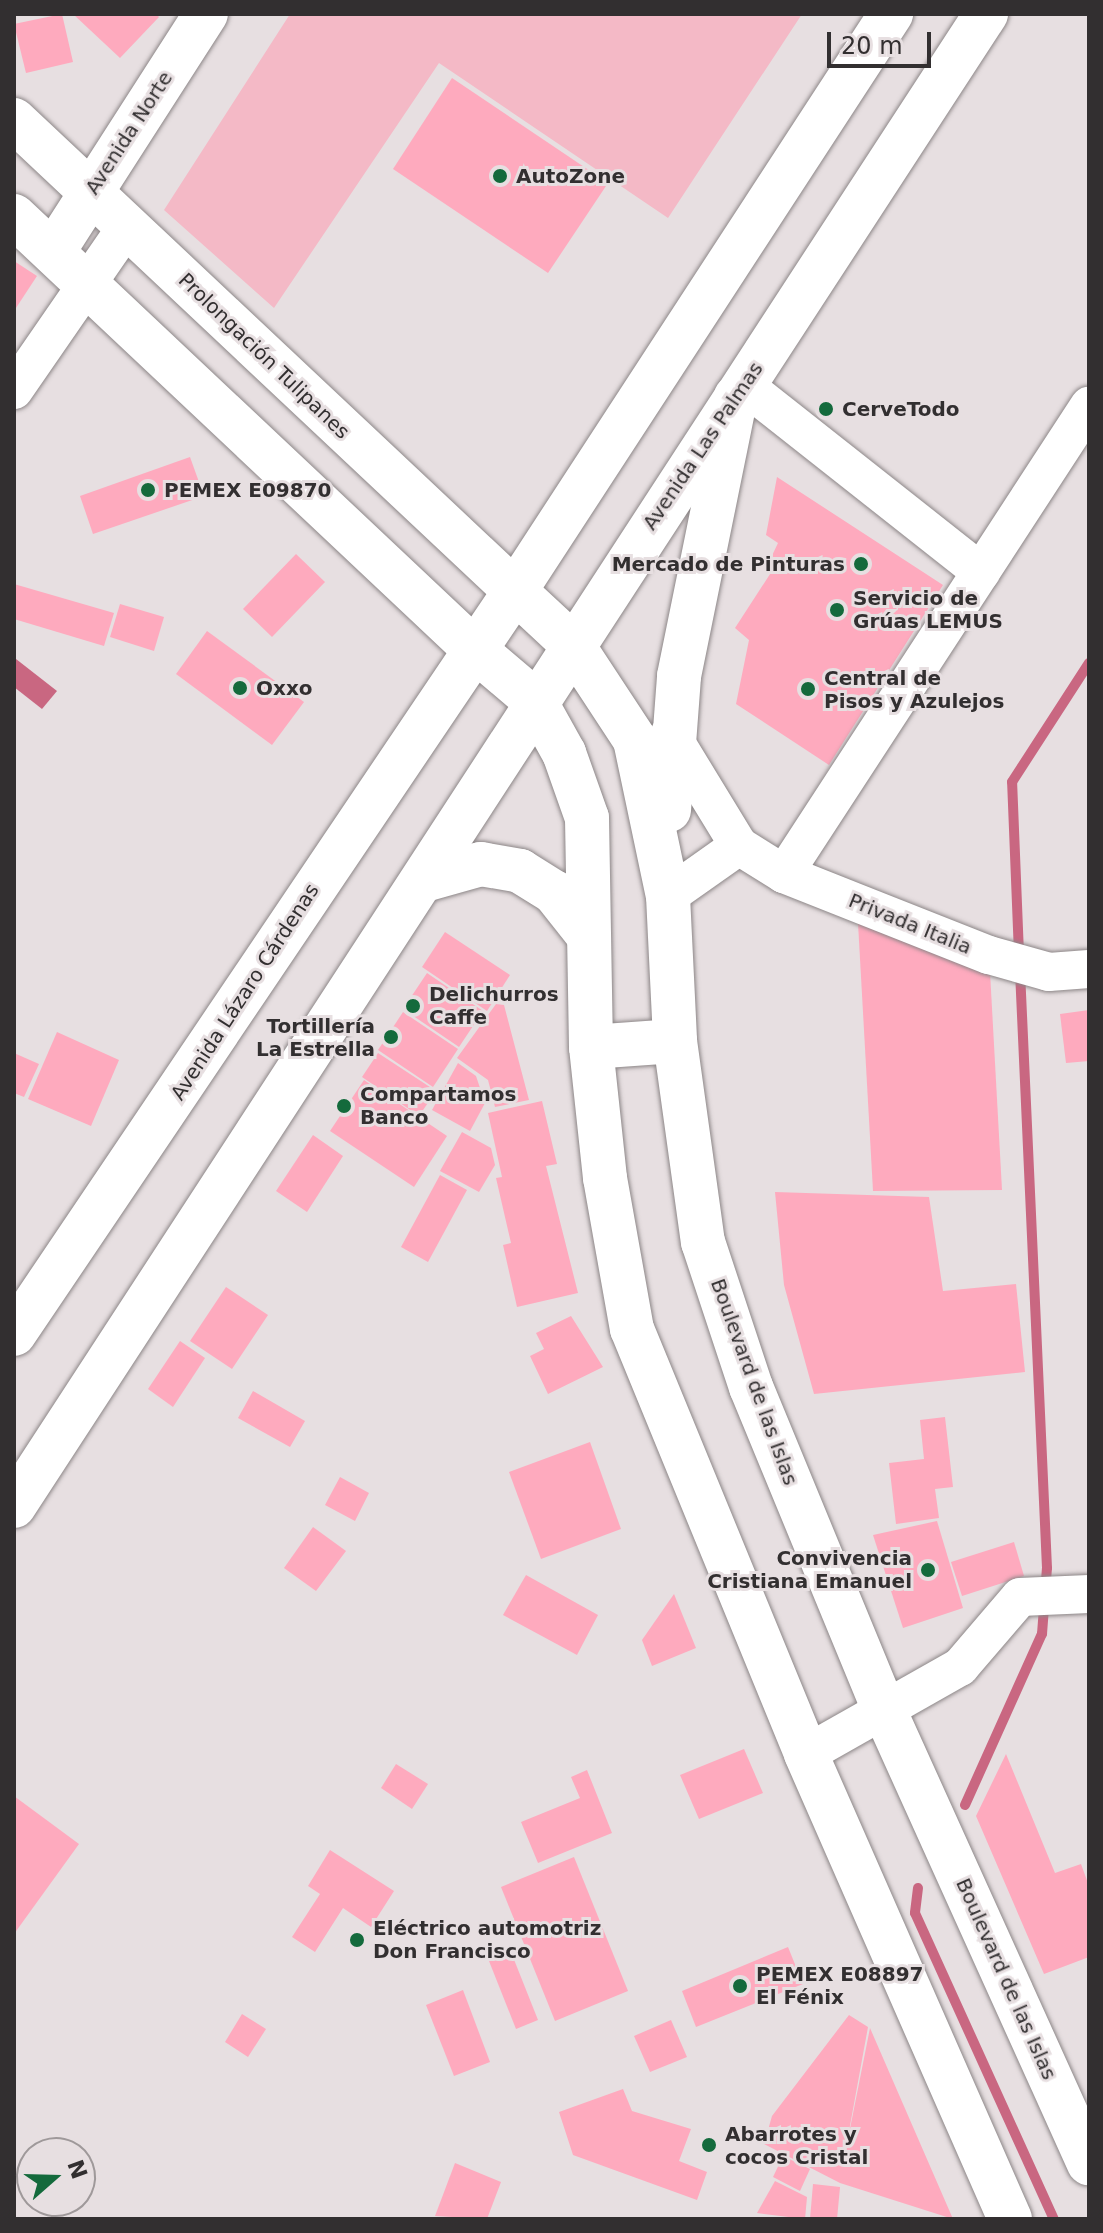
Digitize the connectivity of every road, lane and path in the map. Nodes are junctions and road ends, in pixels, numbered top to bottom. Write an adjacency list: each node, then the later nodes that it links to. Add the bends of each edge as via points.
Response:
1 (206, 14): 5 (main road, Avenida Norte)
2 (891, 14): 14 (main road)
3 (986, 14): 11 (main road, Avenida Las Palmas)
4 (14, 120): 5 (main road, Prolongación Tulipanes)
5 (91, 192): 7 (main road, Prolongación Tulipanes); 8 (main road, Avenida Norte)
6 (14, 216): 8 (main road)
7 (127, 226): 9 (street); 14 (main road, Prolongación Tulipanes)
8 (53, 252): 9 (main road)
9 (87, 282): 10 (street); 16 (main road)
10 (14, 390)
11 (740, 391): 13 (street); 15 (main road, Avenida Las Palmas); 18 (main road)
12 (1089, 406): 13 (street)
13 (981, 572): 20 (street)
14 (515, 591): 15 (main road, Boulevard de las Islas); 16 (main road)
15 (572, 644): 17 (main road, Avenida Las Palmas); 22 (main road, Boulevard de las Islas, via 635,740)
16 (474, 649): 17 (main road); 27 (main road, Avenida Lázaro Cárdenas)
17 (535, 701): 21 (main road, Avenida Las Palmas); 23 (main road, via 564,753 587,818)
18 (670, 733): 19 (street, Privada Italia); 22 (main road)
19 (739, 846): 20 (street, Privada Italia); 22 (street)
20 (784, 874): 24 (street, Privada Italia, via 989,955 1049,972)
21 (424, 880): 23 (main road, via 481,864 520,871 554,892); 28 (main road)
22 (668, 896): 25 (main road, Boulevard de las Islas)
23 (588, 935): 26 (main road)
24 (1089, 969)
25 (675, 1041): 26 (main road); 30 (main road, Boulevard de las Islas, via 703,1242 751,1387)
26 (591, 1047): 31 (main road, via 605,1178 632,1329)
27 (14, 1334)
28 (14, 1506)
29 (1082, 1594): 30 (street, via 1020,1597 960,1667)
30 (886, 1714): 31 (street); 32 (main road, Boulevard de las Islas)
31 (806, 1754): 33 (main road)
32 (1089, 2163)
33 (1010, 2219)

